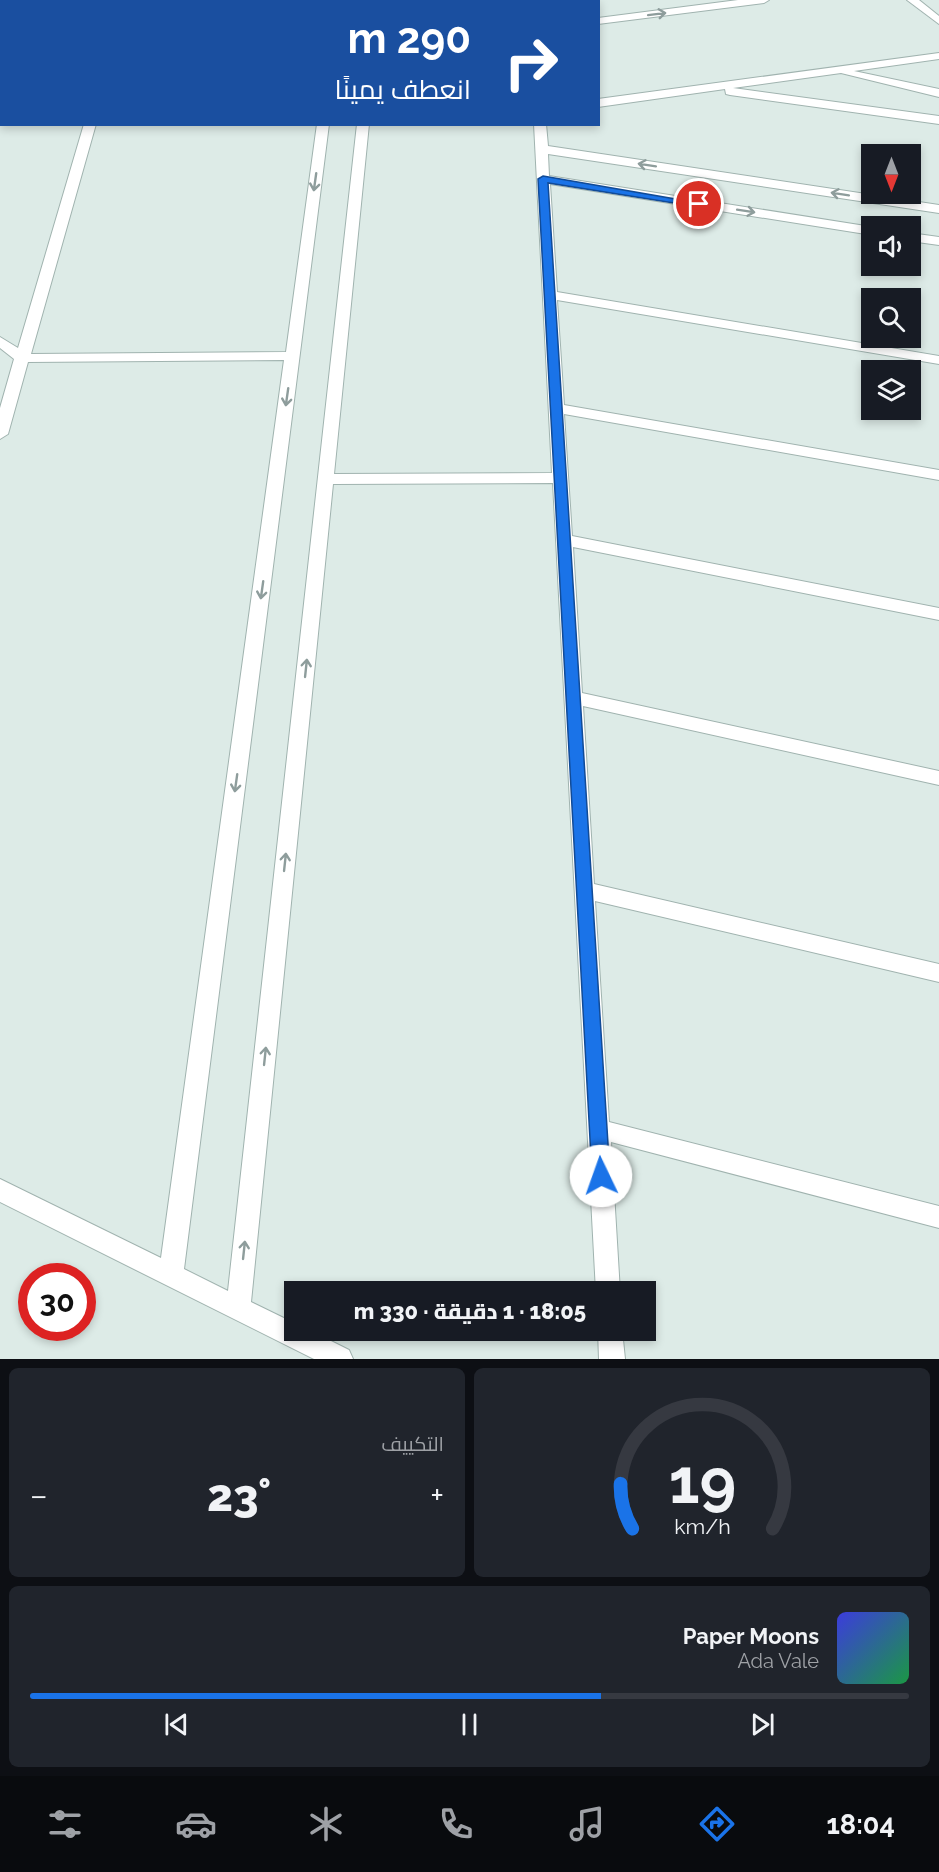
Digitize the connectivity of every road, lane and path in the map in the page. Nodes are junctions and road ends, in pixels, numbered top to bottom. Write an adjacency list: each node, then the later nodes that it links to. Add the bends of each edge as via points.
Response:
1 (764, 0): 3 (street)
2 (912, 0): 5 (street)
3 (728, 3): 4 (street, one-way to 3)
4 (600, 21)
5 (939, 21)
6 (939, 56): 7 (street)
7 (835, 70): 8 (street); 9 (street)
8 (709, 88): 10 (street); 11 (street)
9 (939, 93)
10 (600, 103)
11 (939, 120)
12 (89, 126): 26 (street)
13 (323, 126): 25 (street, one-way to 25)
14 (363, 126): 32 (street)
15 (540, 126): 16 (street)
16 (541, 149): 17 (street); 18 (street, one-way to 16)
17 (543, 179): 18 (street); 23 (street)
18 (727, 192): 19 (street, one-way to 18); 20 (street, one-way to 20)
19 (939, 209)
20 (861, 228)
21 (921, 239): 22 (street)
22 (939, 241)
23 (550, 295): 27 (street); 28 (street)
24 (0, 341): 26 (street)
25 (292, 356): 26 (street); 42 (street, one-way to 42)
26 (22, 358): 29 (street)
27 (939, 360)
28 (556, 408): 30 (street); 31 (street)
29 (0, 434)
30 (939, 475)
31 (560, 478): 32 (street); 33 (street)
32 (326, 479): 44 (street, one-way to 32)
33 (564, 540): 34 (street); 35 (street)
34 (939, 614)
35 (573, 698): 36 (street); 37 (street)
36 (939, 778)
37 (584, 890): 38 (street); 39 (street)
38 (939, 974)
39 (598, 1129): 41 (street); 43 (street)
40 (0, 1190): 42 (street)
41 (939, 1217)
42 (171, 1275): 44 (street)
43 (607, 1281)
44 (238, 1308): 46 (street)
45 (611, 1341): 47 (street)
46 (340, 1359)
47 (612, 1359)

